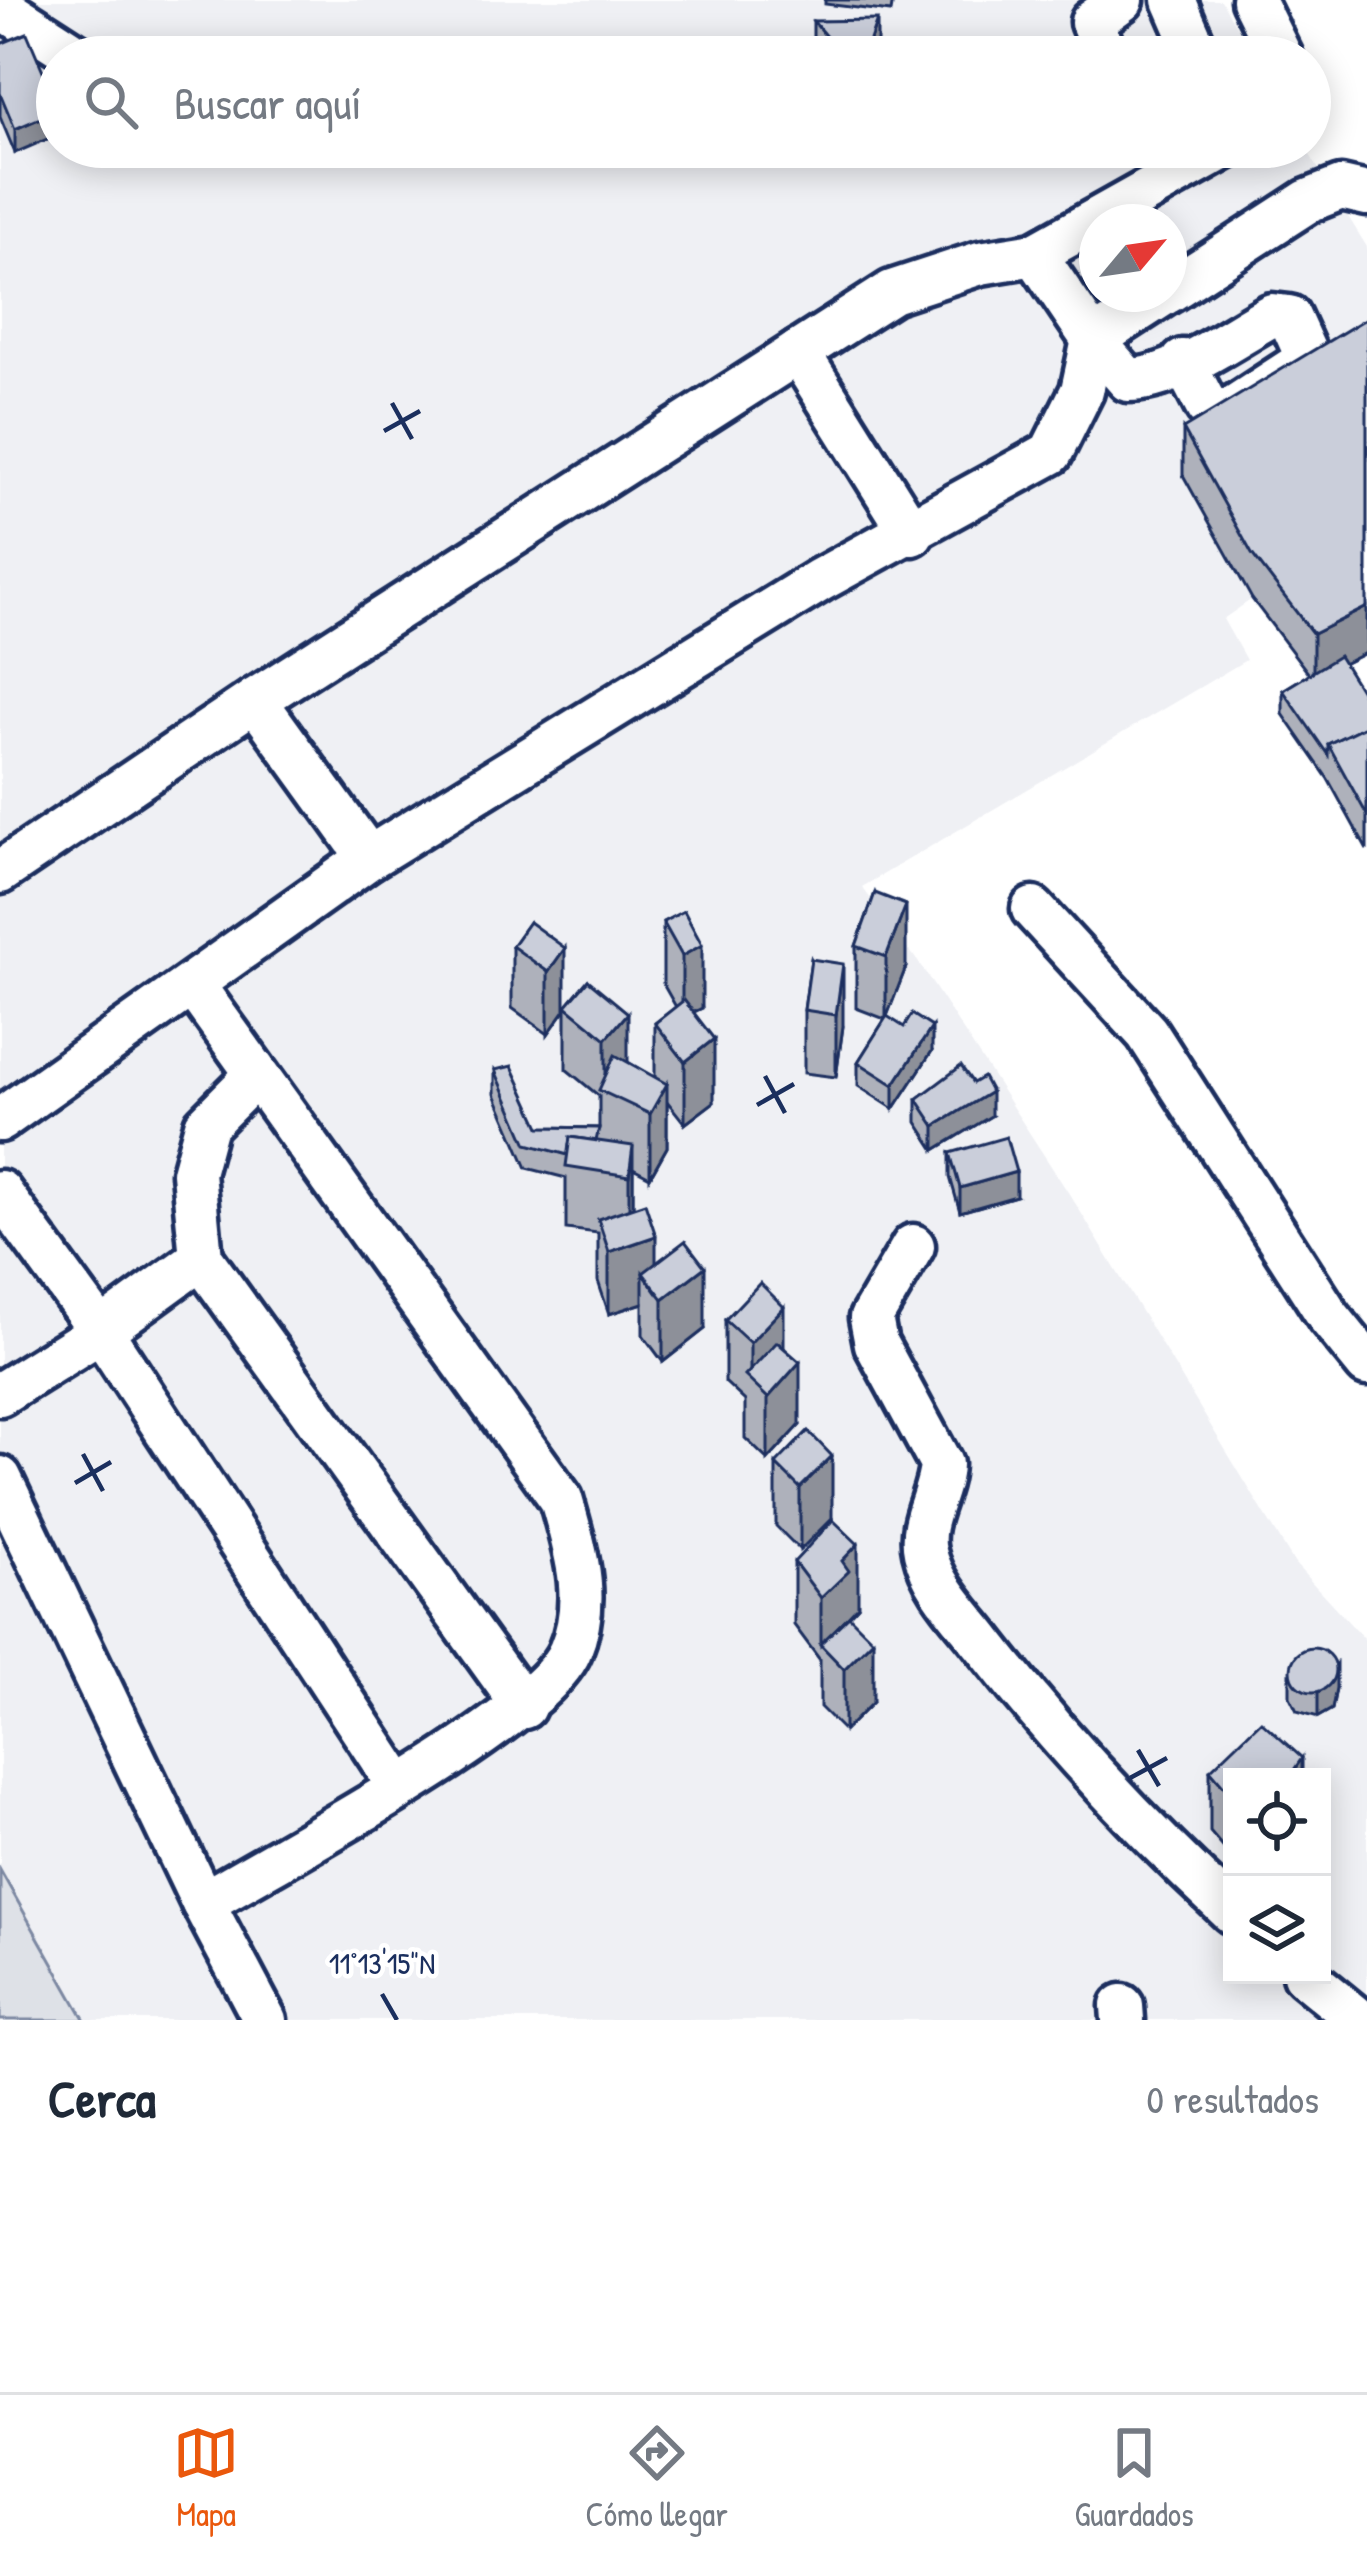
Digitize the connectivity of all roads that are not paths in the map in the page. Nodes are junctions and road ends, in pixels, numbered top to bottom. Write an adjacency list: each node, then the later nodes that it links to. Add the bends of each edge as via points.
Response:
1 (1122, 0): 6 (lane, via 1092,22)
2 (1174, 0): 7 (lane)
3 (1252, 0): 8 (lane)
4 (0, 6): 5 (lane)
5 (46, 36)
6 (1098, 36)
7 (1190, 36)
8 (1270, 36)
9 (1157, 168): 11 (lane)
10 (1367, 194): 12 (lane, via 1341,188 1308,201)
11 (1035, 254): 14 (lane); 15 (lane, via 892,292)
12 (1187, 279)
13 (1136, 312): 14 (lane)
14 (1093, 340): 16 (lane, via 1128,380); 17 (lane, via 1082,391 1051,452)
15 (798, 352): 17 (lane); 18 (lane)
16 (1183, 361)
17 (912, 534): 19 (lane, via 820,580)
18 (255, 700): 19 (lane); 20 (lane)
19 (369, 858): 22 (lane)
20 (0, 872)
21 (1033, 909): 29 (lane, via 1147,1033)
22 (193, 985): 23 (lane); 24 (lane)
23 (255, 1076): 27 (lane, via 206,1125 193,1173); 32 (lane, via 561,1499 583,1579 570,1652)
24 (0, 1120)
25 (0, 1192): 28 (lane)
26 (913, 1246): 35 (lane, via 871,1318 875,1344 941,1464 925,1535 938,1584 1058,1738)
27 (201, 1258): 28 (lane); 32 (lane)
28 (101, 1331): 30 (lane); 33 (lane)
29 (1367, 1364)
30 (0, 1394)
31 (0, 1478): 34 (lane)
32 (524, 1707): 33 (lane)
33 (399, 1786): 34 (lane)
34 (202, 1903): 37 (lane)
35 (1223, 1904)
36 (1315, 1984): 38 (lane)
37 (265, 2020)
38 (1359, 2020)

